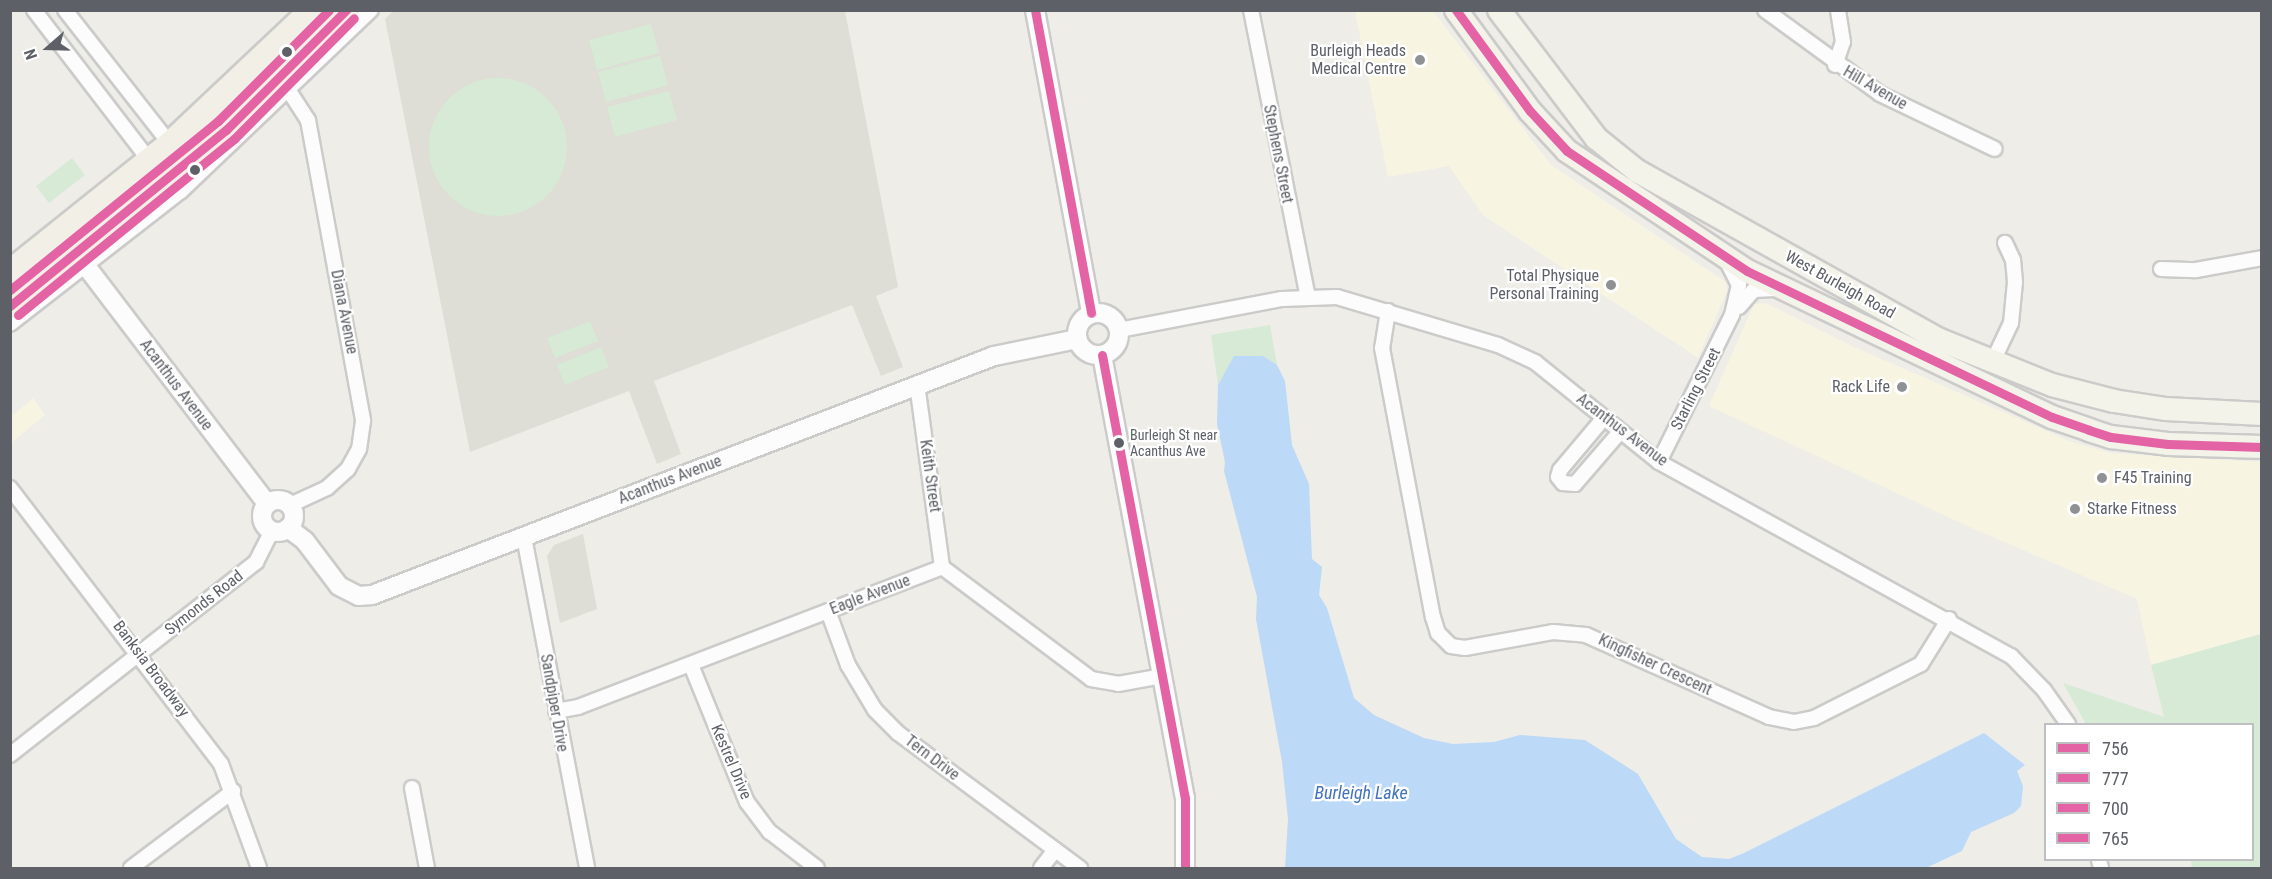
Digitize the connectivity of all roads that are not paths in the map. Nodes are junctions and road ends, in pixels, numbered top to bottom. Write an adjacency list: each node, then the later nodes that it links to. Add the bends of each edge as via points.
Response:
1 (34, 10): 15 (street)
2 (65, 10): 14 (street)
3 (312, 10): 16 (highway)
4 (346, 10): 27 (highway, via 226,130)
5 (370, 10): 13 (street)
6 (1035, 10): 29 (street)
7 (1251, 10): 26 (street, Stephens Street)
8 (1456, 10): 21 (main road, West Burleigh Road, via 1530,111 1567,151)
9 (1499, 10): 35 (main road, West Burleigh Road, via 1596,138 1637,171 1919,328)
10 (1765, 10): 12 (street, Hill Avenue)
11 (1838, 10): 12 (street, via 1843,42)
12 (1836, 64): 17 (street, Hill Avenue, via 1880,94)
13 (289, 91): 22 (street, via 181,191); 44 (street, Diana Avenue, via 308,120 363,421 359,449 348,469 327,488)
14 (154, 125): 15 (street); 16 (street)
15 (135, 141): 18 (street)
16 (170, 144): 18 (highway)
17 (1995, 149)
18 (150, 161): 24 (highway)
19 (2005, 243): 35 (street, via 2013,260 2012,313)
20 (2262, 258): 23 (street, via 2196,270)
21 (1726, 259): 25 (main road, West Burleigh Road); 30 (street, Starling Street, via 1739,285)
22 (86, 266): 31 (street); 43 (street, Acanthus Avenue)
23 (2161, 269)
24 (10, 272)
25 (1782, 289): 30 (street, Starling Street, via 1754,290); 40 (main road, West Burleigh Road, via 2052,417 2110,437 2168,444)
26 (1308, 297): 28 (street, Acanthus Avenue, via 1336,297); 32 (street, Acanthus Avenue)
27 (10, 306)
28 (1388, 311): 38 (street, Acanthus Avenue, via 1498,345 1535,362); 49 (street, Kingfisher Crescent, via 1382,331 1387,371 1433,617 1438,633 1451,646 1465,648 1553,632 1577,633 1611,643 1769,717 1794,722 1814,718 1921,664)
29 (1091, 313): 32 (street, via 1112,317); 33 (street, via 1081,320)
30 (1732, 315): 41 (street, Starling Street)
31 (10, 324)
32 (1119, 330): 34 (street, via 1113,349)
33 (1077, 339): 34 (street, via 1089,354); 36 (street, Acanthus Avenue, via 993,356)
34 (1102, 355): 52 (street)
35 (1992, 363): 37 (main road, West Burleigh Road, via 2052,385 2114,401 2166,409)
36 (917, 384): 46 (street, Acanthus Avenue); 47 (street, Keith Street)
37 (2262, 414)
38 (1603, 419): 39 (street, Acanthus Avenue); 39 (street, via 1560,470 1558,477 1563,483 1575,484)
39 (1619, 433): 41 (street, Acanthus Avenue)
40 (2262, 447)
41 (1659, 462): 49 (street, Acanthus Avenue)
42 (10, 488): 50 (street, Banksia Broadway)
43 (267, 504): 44 (street, via 281,500); 45 (street, via 262,519)
44 (290, 505): 45 (street, via 293,519)
45 (280, 529): 46 (street, Acanthus Avenue, via 304,541 339,586 359,596 382,592); 50 (street, Symonds Road, via 256,562)
46 (524, 537): 53 (street, Sandpiper Drive)
47 (942, 567): 48 (street, Eagle Avenue); 52 (street, via 1091,678 1118,684)
48 (828, 611): 51 (street, Eagle Avenue); 58 (street, Tern Drive, via 848,665 875,710 898,733)
49 (1949, 619): 54 (street, Acanthus Avenue, via 2010,656 2044,690)
50 (141, 654): 55 (street, Symonds Road); 57 (street, Banksia Broadway, via 221,764)
51 (692, 665): 53 (street, Eagle Avenue, via 578,707); 63 (street, Kestrel Drive, via 747,802 770,832)
52 (1163, 676): 66 (street, via 1185,798)
53 (556, 711): 62 (street, Sandpiper Drive)
54 (2067, 723)
55 (10, 755)
56 (412, 788): 61 (street)
57 (233, 790): 59 (street); 60 (street, Banksia Broadway)
58 (1055, 850): 64 (street); 65 (street, Tern Drive)
59 (131, 868)
60 (259, 868)
61 (427, 868)
62 (587, 868)
63 (817, 868)
64 (1041, 868)
65 (1080, 868)
66 (1185, 868)

